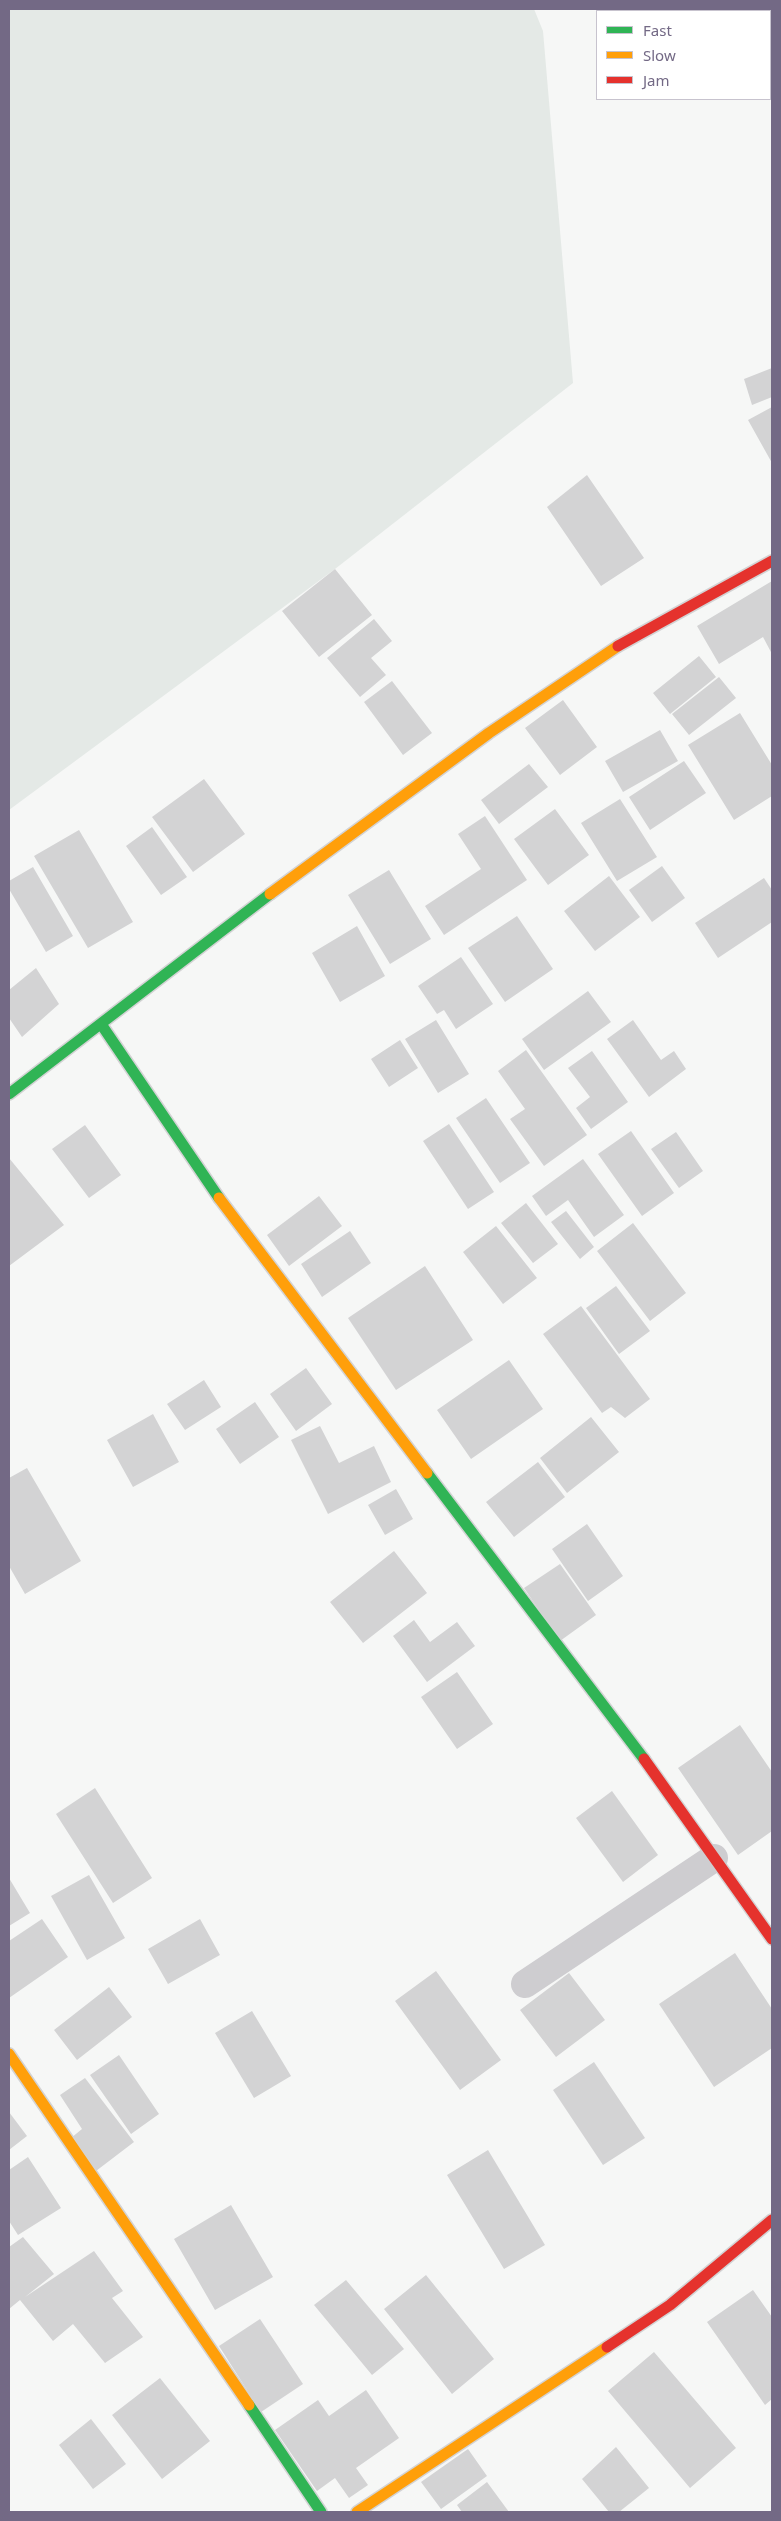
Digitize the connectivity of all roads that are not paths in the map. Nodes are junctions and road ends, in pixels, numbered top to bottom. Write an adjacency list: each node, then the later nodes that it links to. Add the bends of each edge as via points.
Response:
1 (772, 560): 2 (street, via 627,640 489,733 310,862)
2 (101, 1024): 3 (street); 4 (street, via 230,1214 635,1746)
3 (9, 1094)
4 (714, 1858): 5 (street); 6 (street)
5 (772, 1939)
6 (526, 1984)
7 (9, 2054): 9 (street)
8 (772, 2220): 10 (street, via 670,2305)
9 (321, 2512)
10 (357, 2512)

